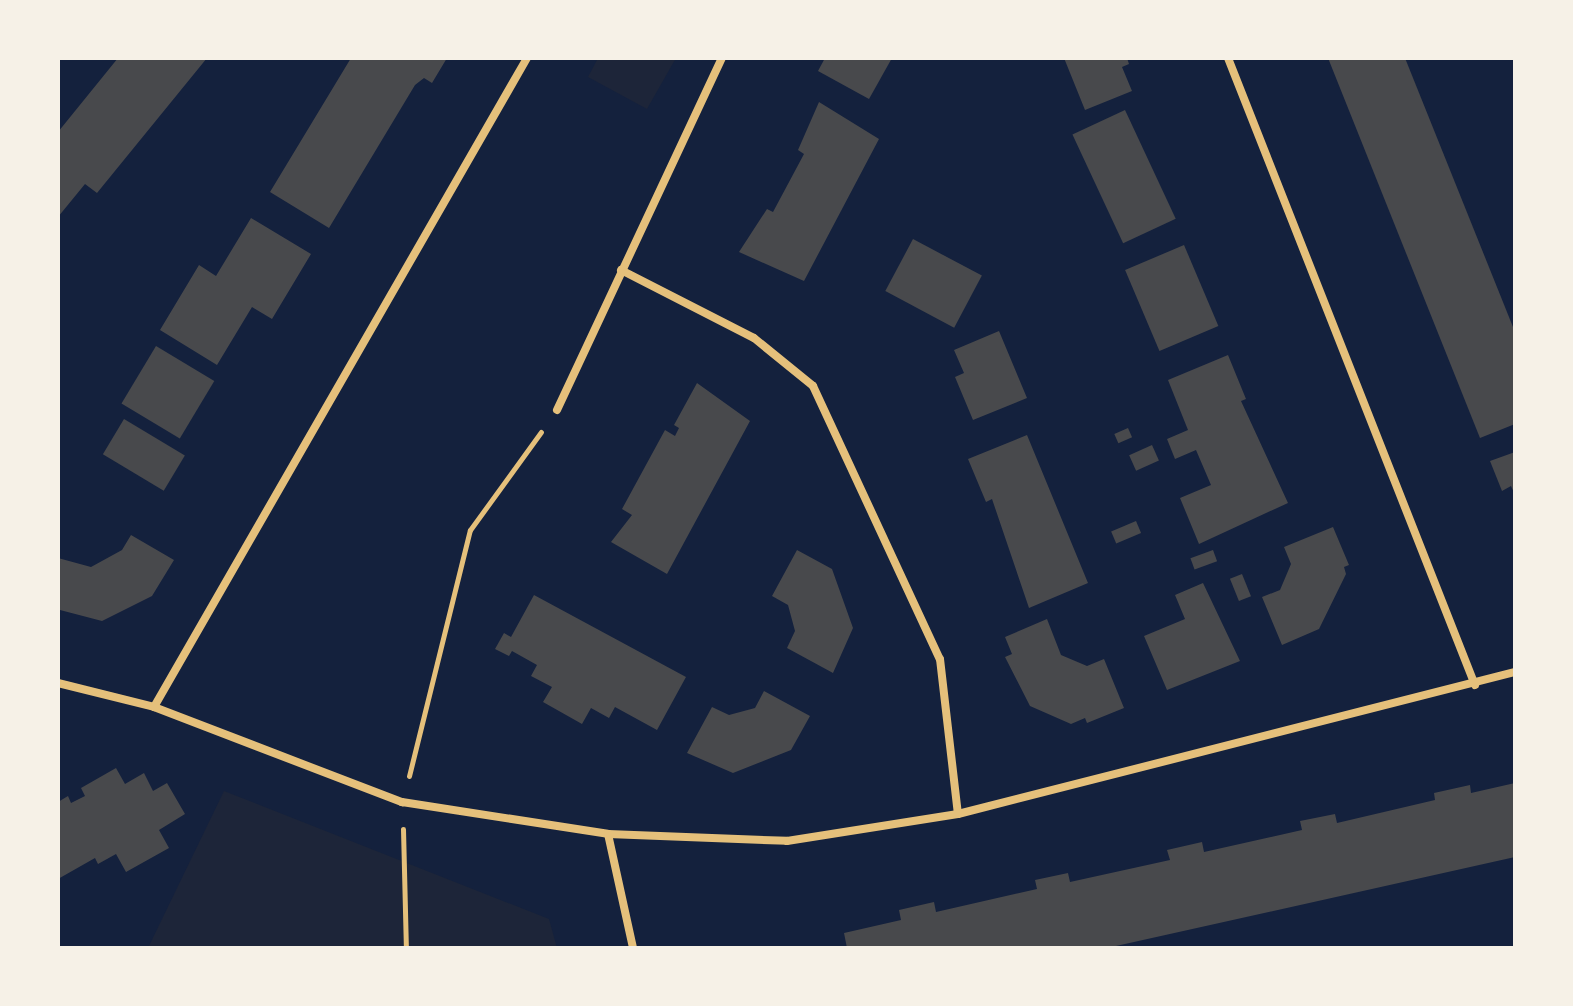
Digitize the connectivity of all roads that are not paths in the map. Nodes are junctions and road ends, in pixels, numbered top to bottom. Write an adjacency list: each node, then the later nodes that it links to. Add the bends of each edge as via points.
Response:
1 (527, 58): 9 (street)
2 (722, 58): 4 (street)
3 (1228, 58): 8 (street)
4 (621, 270): 5 (street); 10 (street, via 754,338 813,386 940,659)
5 (557, 410)
6 (1515, 672): 8 (street)
7 (58, 683): 9 (street)
8 (1475, 685): 10 (street)
9 (154, 707): 11 (street, via 402,802)
10 (958, 814): 11 (street, via 787,841)
11 (608, 834): 12 (street)
12 (633, 948)

